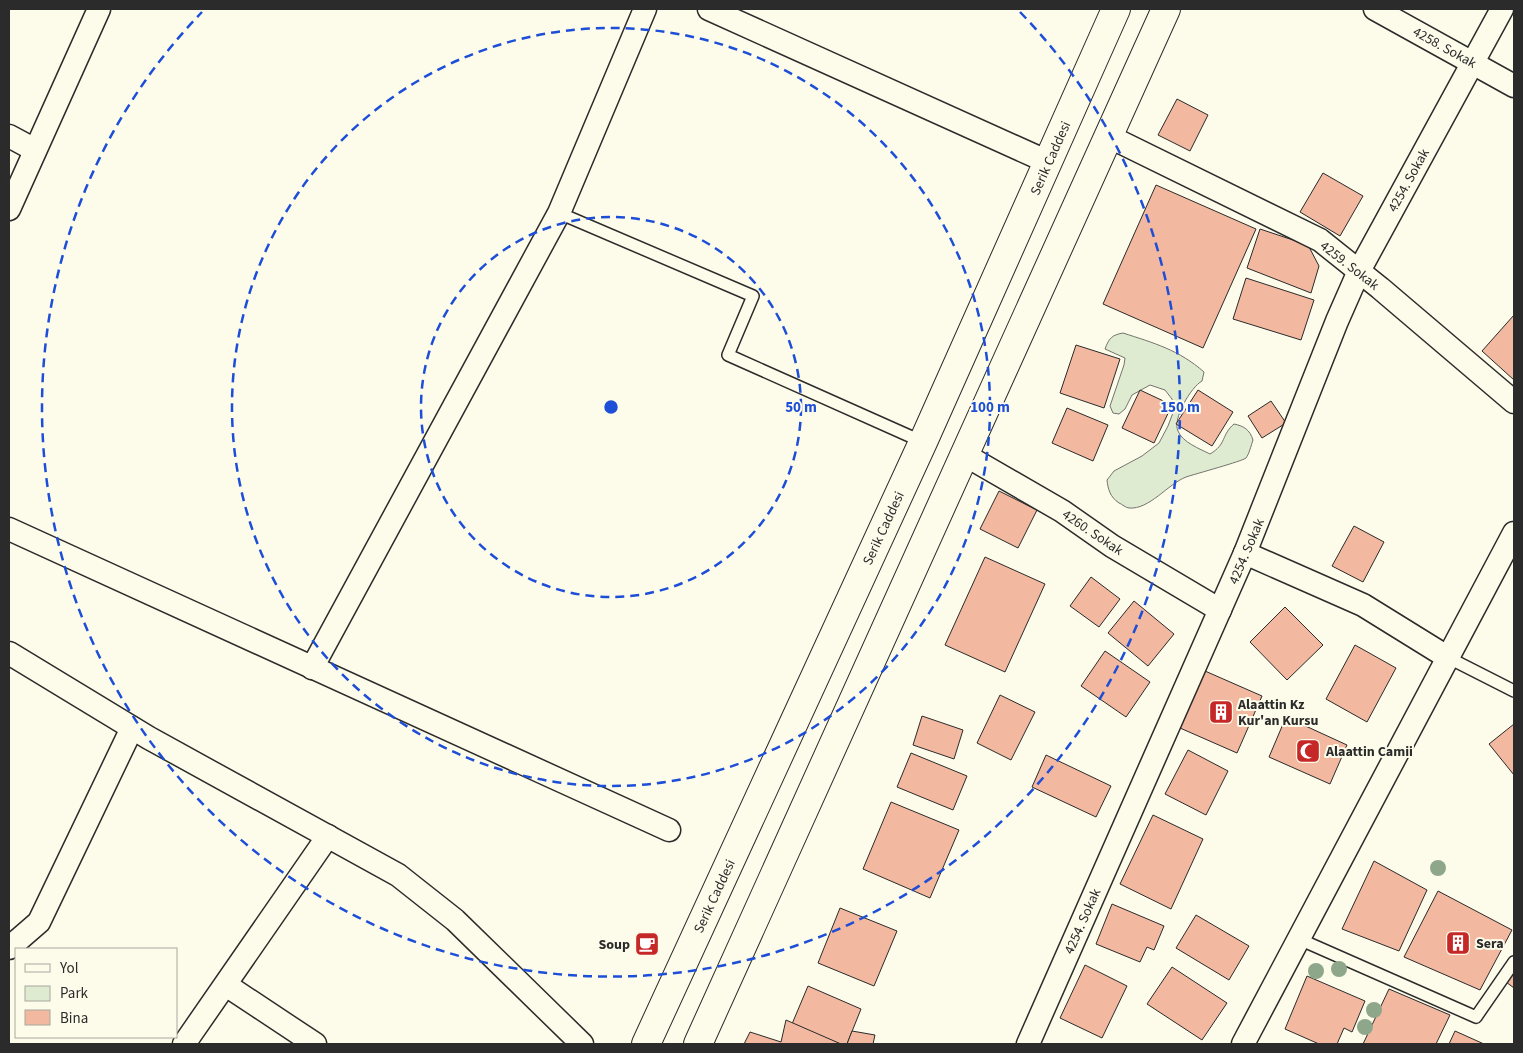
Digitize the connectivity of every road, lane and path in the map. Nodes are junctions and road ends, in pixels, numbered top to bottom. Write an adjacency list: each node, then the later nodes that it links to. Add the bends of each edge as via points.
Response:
1 (99, 9): 12 (street)
2 (645, 9): 15 (street)
3 (1116, 9): 13 (highway, Serik Caddesi)
4 (1166, 9): 11 (highway)
5 (1375, 9): 8 (street, 4258. Sokak)
6 (1502, 9): 8 (street, 4254. Sokak)
7 (720, 11): 13 (street)
8 (1473, 63): 9 (street, 4258. Sokak); 16 (street, 4254. Sokak)
9 (1514, 86)
10 (9, 136): 12 (street)
11 (1108, 136): 16 (street, 4259. Sokak, via 1320,240); 19 (highway)
12 (35, 150): 14 (street)
13 (1048, 162): 18 (highway, Serik Caddesi)
14 (9, 209)
15 (559, 213): 18 (lane, via 753,296 728,355); 26 (street)
16 (1359, 271): 17 (street, 4259. Sokak); 22 (street, 4254. Sokak)
17 (1514, 402)
18 (923, 442): 38 (highway, Serik Caddesi)
19 (965, 455): 23 (street, 4260. Sokak); 39 (highway)
20 (9, 529): 26 (street)
21 (1514, 532): 25 (street)
22 (1245, 554): 23 (street, 4254. Sokak); 25 (street, via 1363,605)
23 (1220, 610): 40 (street, 4254. Sokak)
24 (9, 653): 28 (street)
25 (1447, 657): 27 (lane); 31 (street)
26 (312, 668): 29 (street)
27 (1514, 691)
28 (132, 728): 30 (street); 32 (street, via 39,922)
29 (669, 830)
30 (328, 836): 34 (street); 37 (street, via 398,875 448,915)
31 (1299, 939): 33 (lane, via 1476,1017); 41 (street)
32 (9, 948)
33 (1514, 962)
34 (226, 985): 35 (street); 36 (street)
35 (184, 1044)
36 (315, 1044)
37 (582, 1044)
38 (646, 1044)
39 (698, 1044)
40 (1028, 1044)
41 (1243, 1044)

